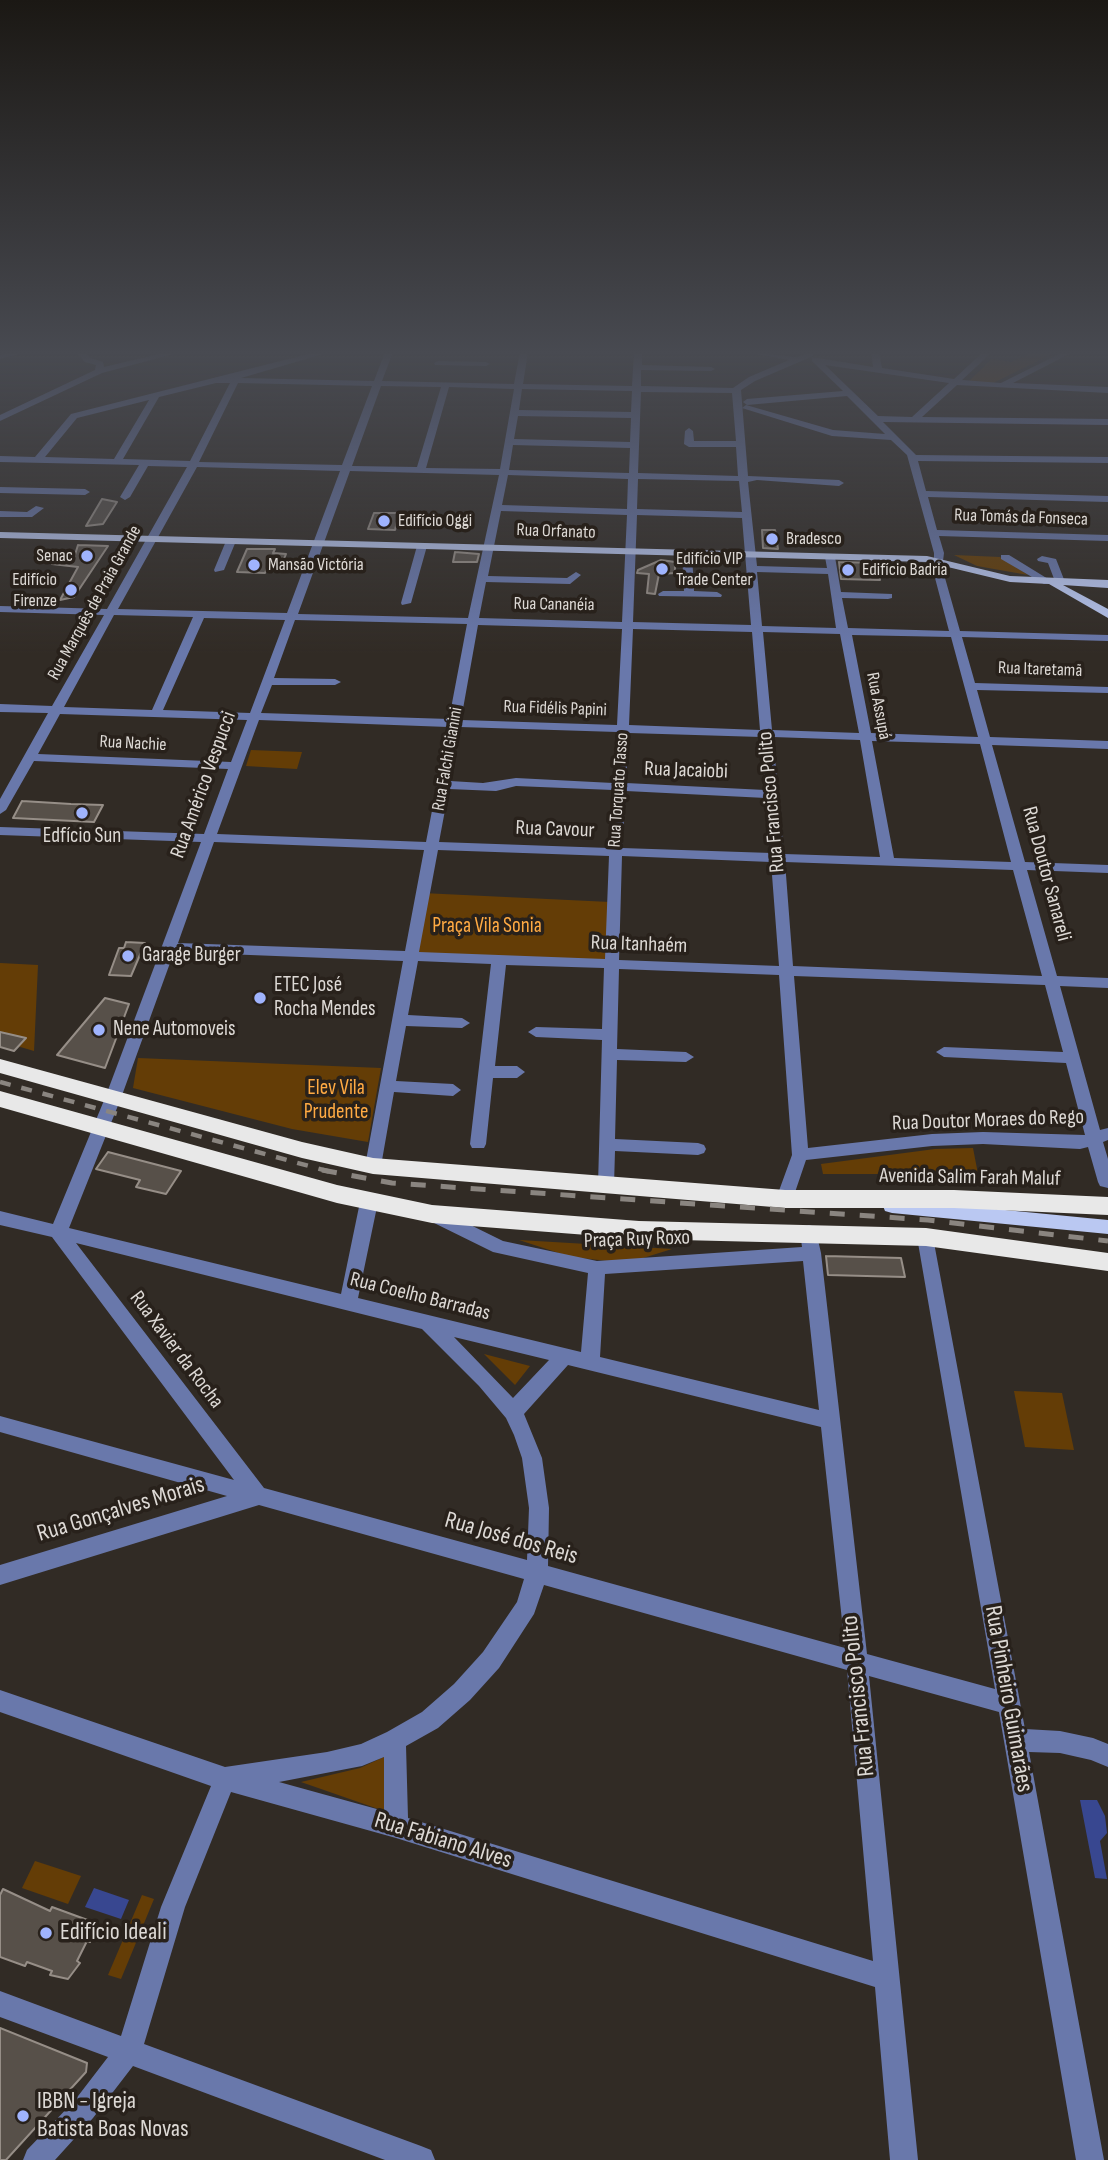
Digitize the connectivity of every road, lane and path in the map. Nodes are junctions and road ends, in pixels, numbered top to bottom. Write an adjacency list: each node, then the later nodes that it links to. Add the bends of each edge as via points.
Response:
1 (43, 453): 12 (street)
2 (122, 453): 14 (street)
3 (199, 453): 16 (street, Rua Marquês de Praia Grande)
4 (352, 453): 17 (street, Rua Américo Vespucci)
5 (426, 453): 18 (street)
6 (507, 453): 19 (street, Rua Falchi Gianini)
7 (634, 453): 20 (street, Rua Torquato Tasso)
8 (743, 453): 21 (street, Rua Francisco Polito)
9 (908, 453): 10 (street)
10 (912, 458): 13 (street); 25 (street)
11 (0, 459): 12 (street)
12 (38, 460): 14 (street)
13 (1108, 460)
14 (116, 463): 15 (street)
15 (144, 464): 16 (street); 26 (street)
16 (193, 465): 17 (street); 36 (street, Rua Marquês de Praia Grande)
17 (346, 469): 18 (street); 38 (street, Rua Américo Vespucci)
18 (421, 470): 19 (street)
19 (504, 472): 20 (street); 29 (street, Rua Falchi Gianini)
20 (633, 476): 21 (street); 30 (street, Rua Torquato Tasso)
21 (753, 479): 22 (street); 32 (street, Rua Francisco Polito)
22 (839, 483)
23 (0, 490): 24 (street)
24 (85, 492)
25 (923, 494): 27 (street); 33 (street)
26 (125, 496)
27 (1108, 499)
28 (39, 508): 31 (street, via 29,515)
29 (496, 508): 30 (street); 40 (street, Rua Falchi Gianini)
30 (631, 512): 32 (street); 41 (street, Rua Torquato Tasso)
31 (0, 514)
32 (746, 515): 46 (street, Rua Francisco Polito)
33 (934, 533): 35 (street, Rua Tomás da Fonseca); 47 (street)
34 (0, 536): 36 (main road, Rua Orfanato)
35 (1108, 538)
36 (150, 539): 37 (main road, Rua Orfanato); 62 (street, Rua Marquês de Praia Grande)
37 (231, 541): 38 (main road, Rua Orfanato); 48 (street)
38 (318, 543): 39 (main road, Rua Orfanato); 65 (street, Rua Américo Vespucci)
39 (422, 546): 40 (main road, Rua Orfanato); 60 (street)
40 (488, 547): 41 (main road, Rua Orfanato); 52 (street, Rua Falchi Gianini)
41 (629, 551): 42 (main road, Rua Orfanato); 67 (street, Rua Torquato Tasso)
42 (687, 553): 46 (main road, Rua Orfanato); 56 (street)
43 (830, 557): 46 (main road, Rua Orfanato); 47 (main road, Rua Orfanato); 49 (street, Rua Assupá)
44 (1005, 557): 53 (street)
45 (1042, 559): 53 (street, via 1052,561)
46 (750, 561): 49 (street); 68 (street, Rua Francisco Polito)
47 (938, 561): 53 (main road, Rua Orfanato, via 989,575)
48 (219, 570)
49 (832, 571): 58 (street, Rua Assupá)
50 (576, 575): 52 (street, via 570,581)
51 (940, 578): 70 (street, Rua Doutor Sanareli)
52 (481, 579): 66 (street, Rua Falchi Gianini)
53 (1054, 582): 54 (main road, Rua Orfanato); 64 (main road)
54 (1108, 584)
55 (663, 594): 56 (street)
56 (689, 594): 57 (street)
57 (718, 595)
58 (836, 595): 59 (street); 69 (street, Rua Assupá)
59 (888, 596)
60 (406, 603)
61 (0, 609): 62 (street, Rua Cananéia)
62 (111, 612): 63 (street, Rua Cananéia); 77 (street, Rua Marquês de Praia Grande)
63 (200, 614): 65 (street, Rua Cananéia); 78 (street)
64 (1108, 614)
65 (290, 616): 66 (street, Rua Cananéia); 72 (street, Rua Américo Vespucci)
66 (473, 621): 67 (street, Rua Cananéia); 80 (street, Rua Falchi Gianini)
67 (627, 624): 68 (street, Rua Cananéia); 81 (street, Rua Torquato Tasso)
68 (755, 628): 69 (street, Rua Cananéia); 82 (street, Rua Francisco Polito)
69 (843, 631): 70 (street, Rua Cananéia); 83 (street, Rua Assupá)
70 (956, 635): 71 (street, Rua Cananéia); 74 (street, Rua Doutor Sanareli)
71 (1108, 638)
72 (267, 681): 73 (street); 79 (street, Rua Américo Vespucci)
73 (335, 682)
74 (970, 686): 75 (street, Rua Itaretamã); 84 (street, Rua Doutor Sanareli)
75 (1108, 690)
76 (0, 708): 77 (street, Rua Fidélis Papini)
77 (55, 710): 78 (street, Rua Fidélis Papini); 86 (street, Rua Marquês de Praia Grande)
78 (156, 713): 79 (street, Rua Fidélis Papini)
79 (254, 716): 80 (street, Rua Fidélis Papini); 87 (street, Rua Américo Vespucci)
80 (454, 722): 81 (street, Rua Fidélis Papini); 88 (street, Rua Falchi Gianini)
81 (623, 729): 82 (street, Rua Fidélis Papini); 89 (street, Rua Torquato Tasso)
82 (766, 734): 83 (street, Rua Fidélis Papini); 90 (street, Rua Francisco Polito)
83 (866, 737): 84 (street, Rua Fidélis Papini); 97 (street, Rua Assupá)
84 (986, 741): 85 (street, Rua Fidélis Papini); 98 (street, Rua Doutor Sanareli)
85 (1108, 745)
86 (30, 757): 87 (street, Rua Nachie); 91 (street, Rua Marquês de Praia Grande)
87 (235, 766): 93 (street, Rua Américo Vespucci)
88 (444, 785): 89 (street, Rua Jacaiobi); 94 (street, Rua Falchi Gianini)
89 (619, 788): 90 (street, Rua Jacaiobi); 95 (street, Rua Torquato Tasso)
90 (772, 794): 96 (street, Rua Francisco Polito)
91 (0, 810)
92 (0, 831): 93 (street, Rua Cavour)
93 (209, 839): 94 (street, Rua Cavour); 100 (street, Rua Américo Vespucci)
94 (430, 847): 95 (street, Rua Cavour); 101 (street, Rua Falchi Gianini)
95 (615, 853): 96 (street, Rua Cavour); 103 (street, Rua Torquato Tasso)
96 (778, 859): 97 (street, Rua Cavour); 104 (street, Rua Francisco Polito)
97 (888, 863): 98 (street, Rua Cavour)
98 (1021, 866): 99 (street, Rua Cavour); 105 (street, Rua Doutor Sanareli)
99 (1108, 869)
100 (169, 947): 101 (street, Rua Itanhaém); 120 (street, Rua Américo Vespucci)
101 (411, 957): 102 (street, Rua Itanhaém); 107 (street, Rua Falchi Gianini)
102 (499, 961): 103 (street, Rua Itanhaém); 116 (street)
103 (612, 965): 104 (street, Rua Itanhaém); 110 (street, Rua Torquato Tasso)
104 (787, 972): 105 (street, Rua Itanhaém); 127 (street, Rua Francisco Polito)
105 (1051, 981): 106 (street, Rua Itanhaém); 114 (street, Rua Doutor Sanareli)
106 (1108, 983)
107 (398, 1020): 108 (street); 118 (street, Rua Falchi Gianini)
108 (462, 1023)
109 (536, 1032): 110 (street)
110 (610, 1035): 112 (street, Rua Torquato Tasso)
111 (944, 1052): 114 (street)
112 (610, 1054): 113 (street); 125 (street, Rua Torquato Tasso)
113 (686, 1057)
114 (1072, 1058): 123 (street, Rua Doutor Sanareli)
115 (0, 1066): 120 (highway, Avenida Salim Farah Maluf)
116 (486, 1072): 117 (street); 124 (street)
117 (517, 1072)
118 (386, 1086): 119 (street); 128 (street, Rua Falchi Gianini)
119 (453, 1090)
120 (113, 1098): 122 (street, Rua Américo Vespucci); 128 (highway, Avenida Salim Farah Maluf)
121 (0, 1099): 122 (highway)
122 (101, 1127): 133 (highway); 138 (street, Rua Américo Vespucci)
123 (1102, 1136): 127 (street, Rua Doutor Moraes do Rego, via 1080,1143 932,1140); 129 (street, Rua Doutor Sanareli)
124 (478, 1144)
125 (607, 1145): 126 (street); 130 (street, Rua Torquato Tasso)
126 (698, 1149)
127 (800, 1155): 131 (street, Rua Francisco Polito)
128 (373, 1166): 130 (highway, Avenida Salim Farah Maluf)
129 (1106, 1182)
130 (606, 1185): 131 (highway, Avenida Salim Farah Maluf)
131 (785, 1199): 132 (highway, Avenida Salim Farah Maluf)
132 (831, 1200): 134 (highway, Avenida Salim Farah Maluf, via 954,1199); 137 (main road)
133 (369, 1202): 135 (highway); 143 (street)
134 (1108, 1206)
135 (432, 1214): 140 (highway); 142 (street, Praça Ruy Roxo, via 499,1247)
136 (0, 1218): 138 (street, Rua Coelho Barradas)
137 (1108, 1227)
138 (58, 1233): 143 (street, Rua Coelho Barradas); 150 (street, Rua Xavier da Rocha)
139 (926, 1237): 140 (highway); 141 (highway); 155 (street, Rua Pinheiro Guimarães)
140 (811, 1242): 142 (street, Praça Ruy Roxo); 148 (street, Rua Francisco Polito)
141 (1108, 1262)
142 (597, 1268): 146 (street)
143 (348, 1303): 144 (street, Rua Coelho Barradas)
144 (427, 1322): 145 (street, Rua Coelho Barradas); 147 (street)
145 (564, 1356): 146 (street, Rua Coelho Barradas); 147 (street)
146 (590, 1362): 148 (street, Rua Coelho Barradas)
147 (513, 1412): 151 (street, via 536,1479)
148 (829, 1421): 153 (street, Rua Francisco Polito)
149 (0, 1424): 150 (street, Rua José dos Reis)
150 (258, 1496): 151 (street, Rua José dos Reis); 152 (street, Rua Gonçalves Morais)
151 (537, 1573): 153 (street, Rua José dos Reis); 157 (street, via 520,1620 491,1660 430,1720)
152 (0, 1575)
153 (857, 1662): 155 (street, Rua José dos Reis); 161 (street, Rua Francisco Polito)
154 (0, 1701): 159 (street, Rua Fabiano Alves)
155 (1009, 1704): 156 (street, Rua Pinheiro Guimarães)
156 (1015, 1740): 158 (street, via 1060,1742); 167 (street, Rua Pinheiro Guimarães)
157 (395, 1741): 159 (street, via 327,1763); 160 (street)
158 (1108, 1756)
159 (225, 1779): 160 (street, Rua Fabiano Alves); 163 (street, via 173,1908)
160 (396, 1826): 161 (street, Rua Fabiano Alves)
161 (886, 1978): 166 (street, Rua Francisco Polito)
162 (0, 2004): 163 (street)
163 (129, 2051): 164 (street, via 85,2109); 165 (street)
164 (37, 2160)
165 (421, 2160)
166 (904, 2160)
167 (1090, 2160)

